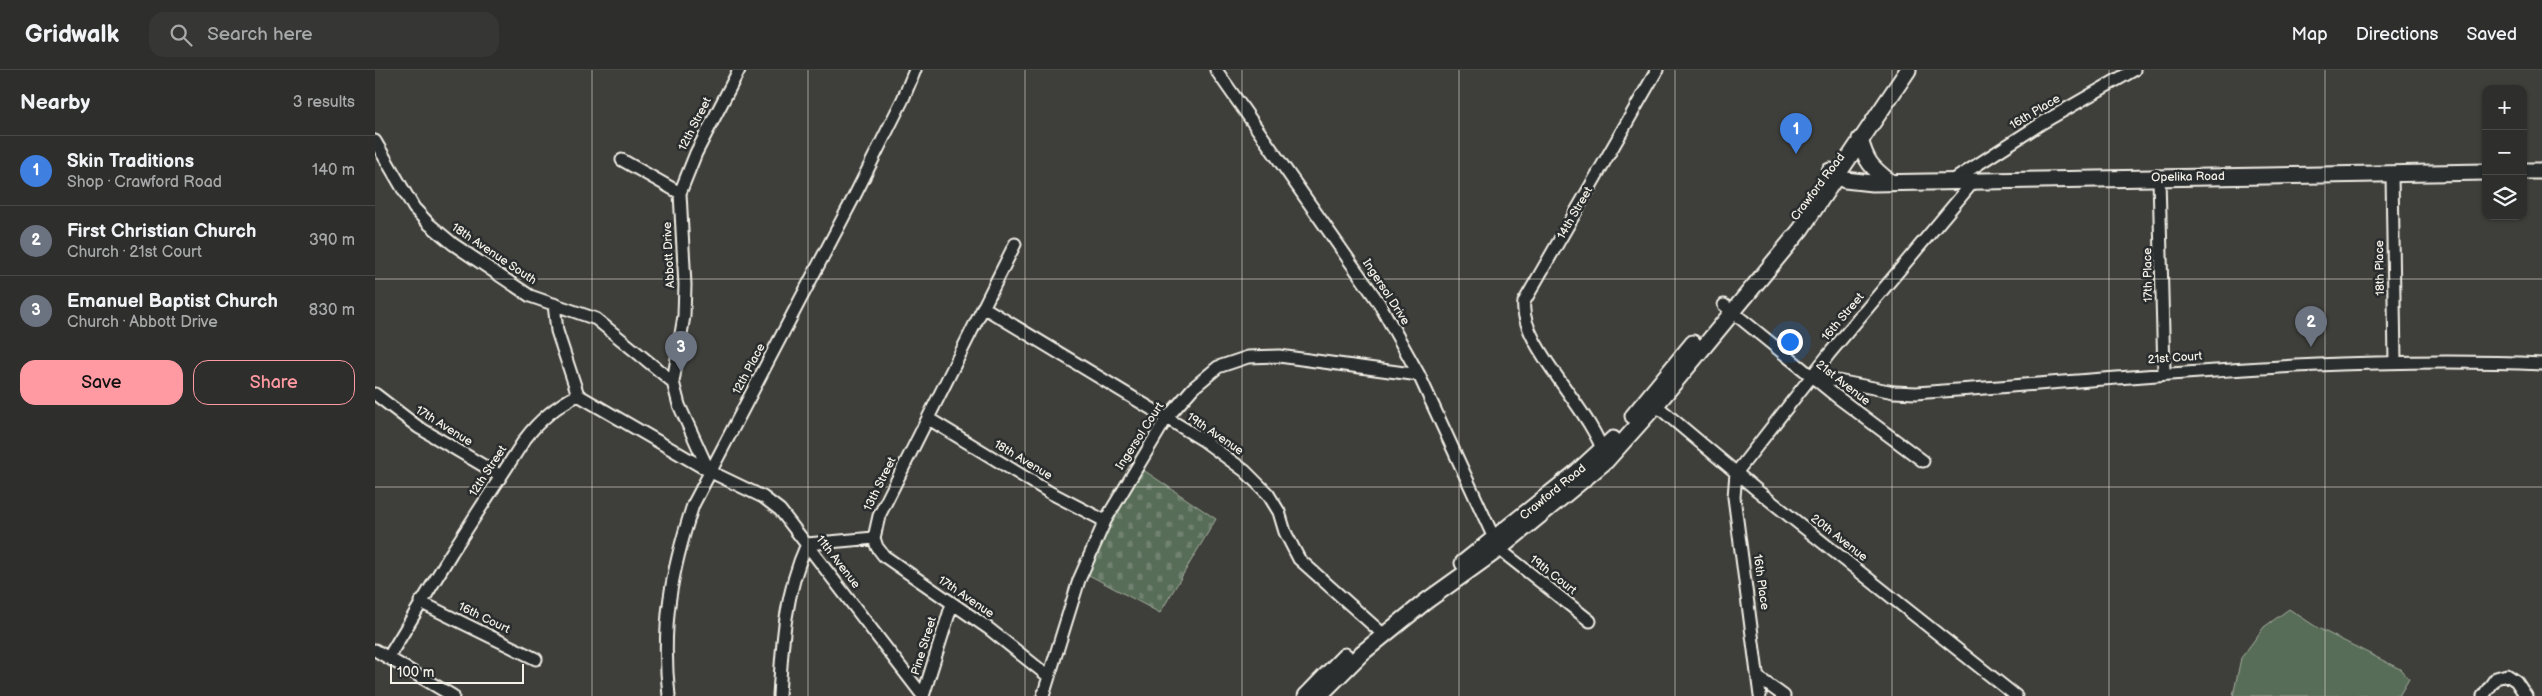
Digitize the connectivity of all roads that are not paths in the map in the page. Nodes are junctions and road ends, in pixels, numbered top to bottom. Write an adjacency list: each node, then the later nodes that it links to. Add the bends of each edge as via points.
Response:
1 (739, 70): 20 (street, 12th Street, via 696,153)
2 (915, 70): 39 (street, 12th Place, via 856,193)
3 (1216, 70): 29 (street, Ingersol Drive, via 1379,303)
4 (1657, 70): 37 (street, 14th Street, via 1524,302 1522,312 1534,350)
5 (1908, 70): 7 (main road)
6 (2134, 70): 16 (street, 16th Place, via 2042,123)
7 (1859, 140): 13 (main road, Crawford Road, via 1850,145); 19 (main road, via 1871,168)
8 (375, 141): 23 (street, 18th Avenue South, via 414,208 429,224 530,296)
9 (622, 160): 20 (street)
10 (2527, 171): 11 (main road)
11 (2542, 171)
12 (2482, 172): 14 (main road, Opelika Road)
13 (1836, 173): 18 (main road, Opelika Road, via 1845,180); 19 (main road, Opelika Road, via 1872,175); 21 (main road, Crawford Road); 25 (main road, Crawford Road, via 1793,221)
14 (2392, 174): 15 (main road, Opelika Road); 26 (street, 18th Place)
15 (2159, 178): 17 (main road, Opelika Road); 28 (street, 17th Place)
16 (1952, 181): 17 (main road, Opelika Road); 19 (main road, Opelika Road)
17 (1974, 181): 30 (street, 16th Street)
18 (1864, 182): 19 (main road, Opelika Road); 21 (main road)
19 (1889, 182)
20 (680, 193): 31 (street, Abbott Drive, via 685,285)
21 (1823, 198): 25 (main road, Crawford Road)
22 (1015, 244): 24 (street, 13th Street)
23 (554, 304): 31 (street, 18th Avenue South, via 596,319); 33 (street, via 559,337)
24 (983, 307): 35 (street, 13th Street); 36 (street, 19th Avenue)
25 (1728, 308): 30 (street, 21st Avenue); 34 (main road, Crawford Road)
26 (2395, 362): 27 (street, 21st Court); 28 (street, 21st Court)
27 (2542, 364)
28 (2164, 372): 30 (street, 21st Court, via 1916,393 1894,392)
29 (1419, 374): 36 (street, Ingersol Court, via 1279,356 1248,357 1218,367 1193,388); 45 (street, Ingersol Drive)
30 (1812, 376): 38 (street, 21st Avenue); 40 (street, 16th Street)
31 (673, 382): 39 (street, via 679,405)
32 (375, 394): 41 (street, 17th Avenue, via 418,427)
33 (578, 395): 39 (street); 41 (street, 12th Street, via 538,422)
34 (1652, 402): 37 (main road, Crawford Road); 40 (street, 20th Avenue)
35 (929, 419): 42 (street, 18th Avenue, via 1049,492); 43 (street, 13th Street, via 879,516)
36 (1166, 419): 42 (street, Ingersol Court); 49 (street, 19th Avenue, via 1203,440 1245,471 1279,512 1299,559)
37 (1604, 456): 45 (main road, Crawford Road)
38 (1923, 461)
39 (709, 471): 44 (street, 11th Avenue, via 763,497 780,510); 57 (street, 12th Place, via 693,505 677,556 668,608 665,659)
40 (1736, 473): 54 (street, 16th Place, via 1735,497); 65 (street, 20th Avenue)
41 (501, 476): 46 (street, 12th Street)
42 (1105, 521): 53 (street, Ingersol Court, via 1079,580)
43 (874, 538): 44 (street); 47 (street, 17th Avenue, via 885,556)
44 (807, 544): 58 (street, via 788,601); 59 (street, 11th Avenue)
45 (1497, 544): 48 (street, 19th Court); 49 (main road, Crawford Road)
46 (420, 602): 51 (street, 12th Street); 52 (street, 16th Court)
47 (952, 604): 53 (street, 17th Avenue); 59 (street, Pine Street)
48 (1590, 621)
49 (1380, 631): 61 (main road, Crawford Road, via 1329,670); 62 (main road, Crawford Road)
50 (375, 650): 51 (street)
51 (388, 658): 55 (street)
52 (535, 659)
53 (1048, 676): 60 (street, Ingersol Court)
54 (1759, 678): 63 (street, 16th Place); 64 (street)
55 (438, 692): 56 (street)
56 (453, 696)
57 (669, 696)
58 (779, 696)
59 (923, 696)
60 (1043, 696)
61 (1306, 696)
62 (1319, 696)
63 (1761, 696)
64 (1784, 696)
65 (2016, 696)
66 (2483, 696): 67 (street, via 2496,678 2507,675 2516,681)
67 (2526, 696)

